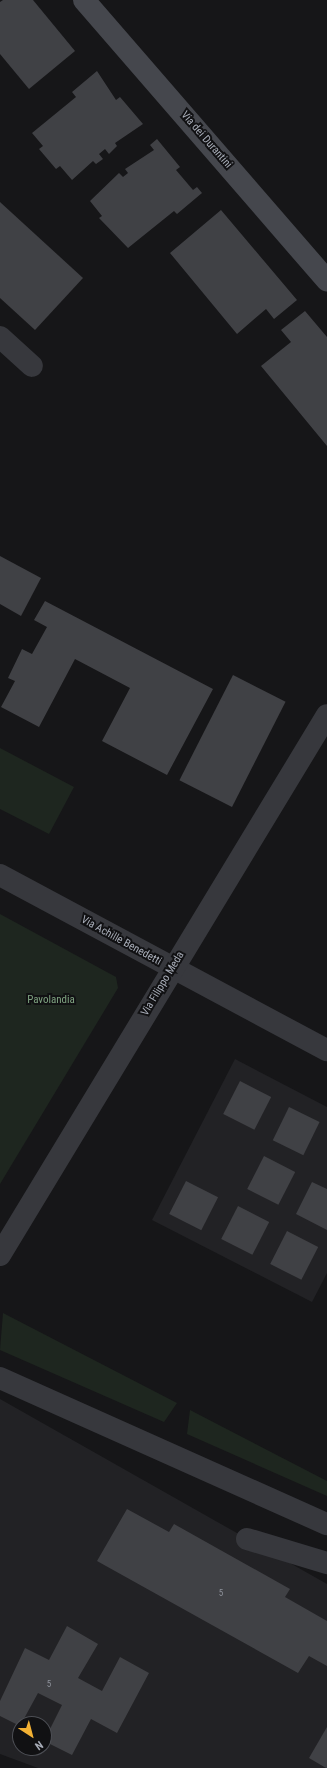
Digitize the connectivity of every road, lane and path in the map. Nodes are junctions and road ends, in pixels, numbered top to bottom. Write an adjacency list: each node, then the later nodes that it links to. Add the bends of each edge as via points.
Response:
1 (84, 0): 2 (street, Via dei Durantini)
2 (327, 281)
3 (0, 337): 4 (street)
4 (32, 366)
5 (327, 715): 7 (street, Via Filippo Meda)
6 (0, 875): 7 (street, Via Achille Benedetti)
7 (172, 969): 8 (street, Via Achille Benedetti); 9 (street, Via Filippo Meda)
8 (327, 1050)
9 (0, 1255)
10 (0, 1378): 11 (street)
11 (327, 1524)
12 (247, 1539): 13 (street)
13 (327, 1563)

